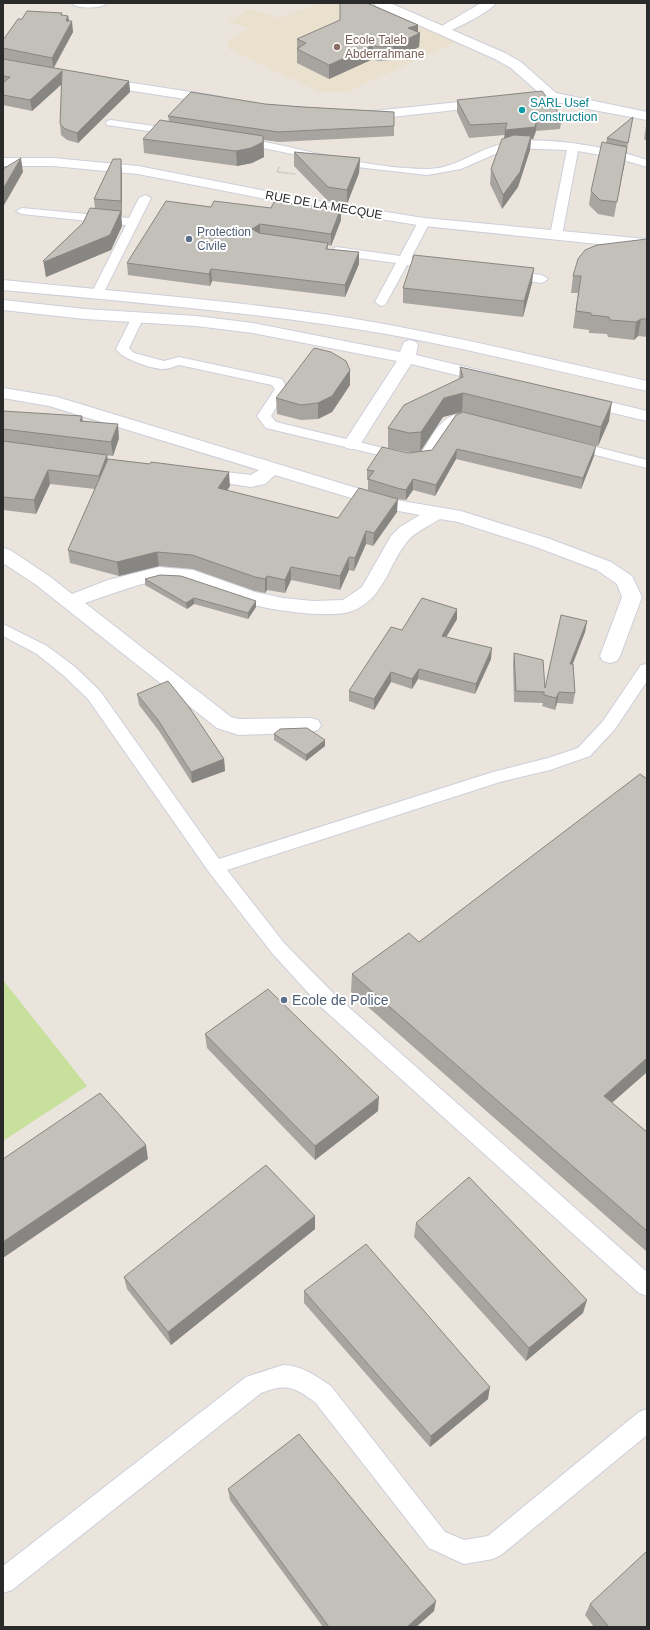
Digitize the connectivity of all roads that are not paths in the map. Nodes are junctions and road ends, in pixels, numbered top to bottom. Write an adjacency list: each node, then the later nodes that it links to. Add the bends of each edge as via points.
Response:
1 (77, 3): 2 (street)
2 (101, 3)
3 (380, 3): 5 (street)
4 (490, 3): 5 (street)
5 (440, 30): 7 (street, via 500,56 516,66)
6 (85, 79): 10 (street)
7 (551, 96): 8 (street); 12 (street)
8 (531, 98)
9 (500, 102): 11 (street, via 365,116)
10 (234, 103)
11 (349, 115)
12 (647, 116)
13 (111, 123): 14 (lane)
14 (188, 134)
15 (227, 139): 16 (lane, via 360,166 429,172 468,164 501,147 513,145)
16 (573, 149): 18 (lane, via 614,154); 23 (lane)
17 (3, 162): 22 (street, RUE DE LA MECQUE, via 53,162 138,170 316,205)
18 (647, 164)
19 (145, 198): 21 (lane)
20 (22, 211): 21 (lane)
21 (133, 222): 31 (lane)
22 (424, 222): 23 (street, RUE DE LA MECQUE); 26 (lane)
23 (556, 235): 24 (street, RUE DE LA MECQUE)
24 (647, 244)
25 (323, 250): 26 (lane)
26 (402, 260): 27 (lane); 32 (lane)
27 (449, 266)
28 (496, 273): 29 (lane)
29 (542, 279)
30 (3, 286): 31 (street)
31 (97, 294): 34 (street); 36 (street, via 263,311)
32 (381, 302)
33 (3, 305): 34 (street)
34 (85, 314): 35 (street)
35 (138, 317): 37 (street, via 253,328); 45 (lane, via 122,349 130,356 164,366 179,361 277,382 281,388 264,416 271,425)
36 (412, 334): 37 (street); 39 (street)
37 (407, 358): 38 (street); 45 (street)
38 (508, 382)
39 (647, 386)
40 (3, 393): 47 (street, via 51,401)
41 (570, 397): 42 (street)
42 (647, 416)
43 (485, 423): 45 (lane, via 462,417 448,421 425,457 408,458)
44 (562, 442): 46 (lane)
45 (352, 444)
46 (647, 464)
47 (271, 468): 48 (street, via 259,480 251,481); 49 (street, via 394,505)
48 (183, 472)
49 (437, 513): 51 (street, via 407,531 398,540 369,591 347,606 313,607 283,604 251,598 194,576 159,573 114,584); 53 (street, via 461,517 543,543 604,566 625,580 632,596)
50 (3, 554): 51 (street)
51 (70, 602): 55 (street, via 224,722 239,727)
52 (3, 629): 56 (lane, via 42,650 94,695)
53 (610, 656)
54 (647, 669): 56 (lane, via 609,725 584,752 550,764 499,776)
55 (311, 725)
56 (215, 867): 57 (lane, via 278,948 328,1001)
57 (647, 1286)
58 (647, 1420): 59 (lane, via 493,1547 464,1552 437,1540 322,1394 300,1378 280,1375 254,1385)
59 (3, 1581)

